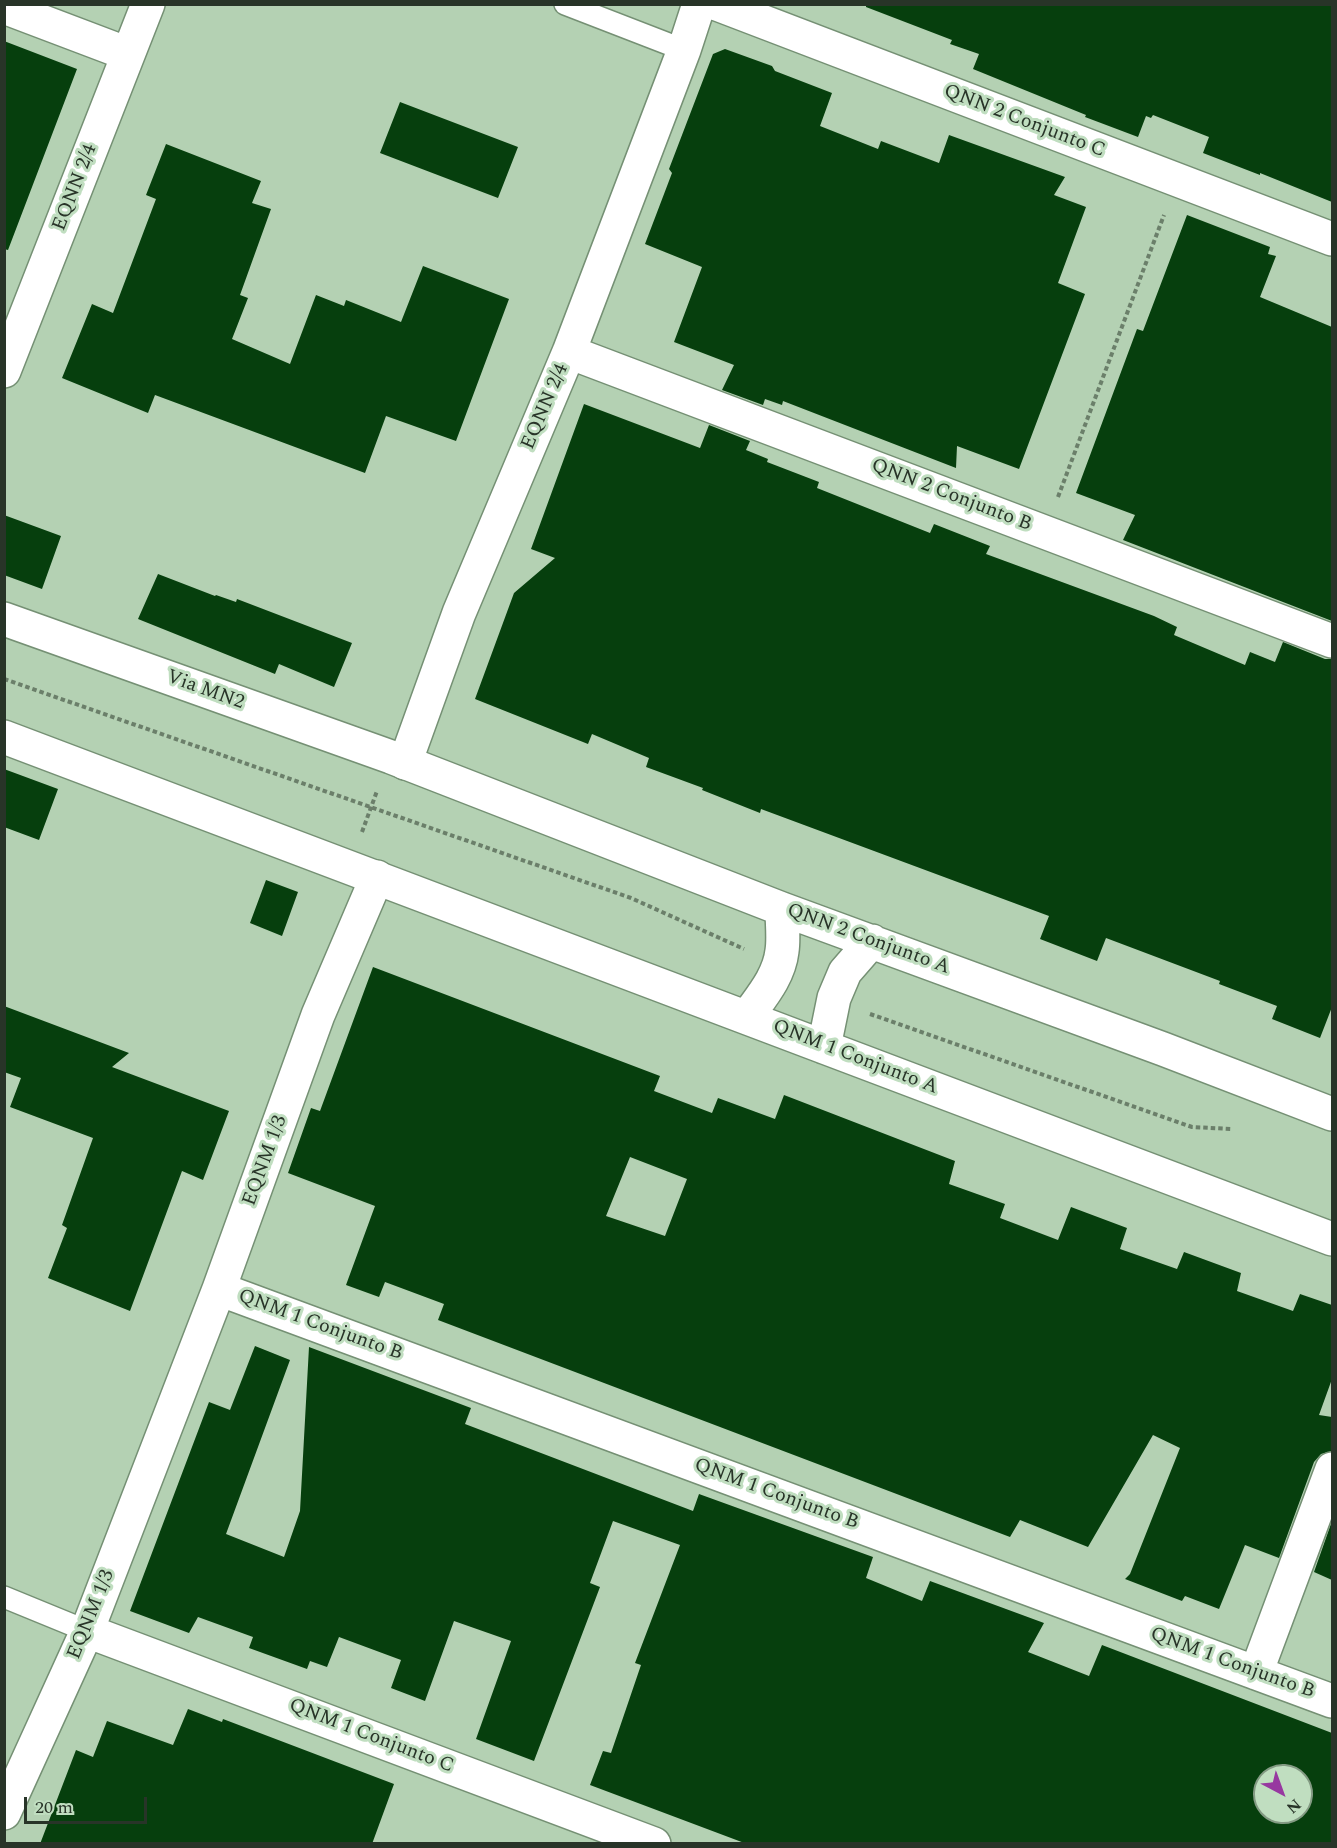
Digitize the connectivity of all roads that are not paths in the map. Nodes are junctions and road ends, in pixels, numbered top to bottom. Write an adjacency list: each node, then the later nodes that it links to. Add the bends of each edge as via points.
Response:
1 (148, 4): 7 (street, EQNN 2/4)
2 (565, 4): 6 (lane)
3 (699, 4): 6 (street, EQNN 2/4)
4 (717, 4): 8 (street, QNN 2 Conjunto C)
5 (4, 7): 7 (street)
6 (684, 50): 9 (street, EQNN 2/4)
7 (128, 54): 10 (street, EQNN 2/4)
8 (1332, 239)
9 (569, 352): 12 (street, QNN 2 Conjunto B); 14 (street, EQNN 2/4)
10 (7, 360)
11 (4, 619): 14 (street, Via MN2)
12 (1332, 641)
13 (4, 737): 15 (street)
14 (398, 760): 16 (street, QNN 2 Conjunto A)
15 (363, 872): 18 (street, QNM 1 Conjunto A); 22 (street, EQNM 1/3, via 318,1015)
16 (782, 909): 17 (street, QNN 2 Conjunto A); 18 (street, via 783,950 779,965)
17 (872, 941): 19 (street, via 845,972 834,998); 20 (street, QNN 2 Conjunto A)
18 (747, 1017): 19 (street, QNM 1 Conjunto A)
19 (824, 1047): 21 (street, QNM 1 Conjunto A)
20 (1332, 1113)
21 (1332, 1239)
22 (219, 1289): 25 (street, EQNM 1/3); 26 (street, QNM 1 Conjunto B)
23 (1332, 1469): 26 (street)
24 (4, 1597): 25 (lane)
25 (87, 1631): 28 (street, EQNM 1/3); 29 (street, QNM 1 Conjunto C)
26 (1256, 1672): 27 (street, QNM 1 Conjunto B)
27 (1332, 1701)
28 (4, 1813)
29 (654, 1844)

